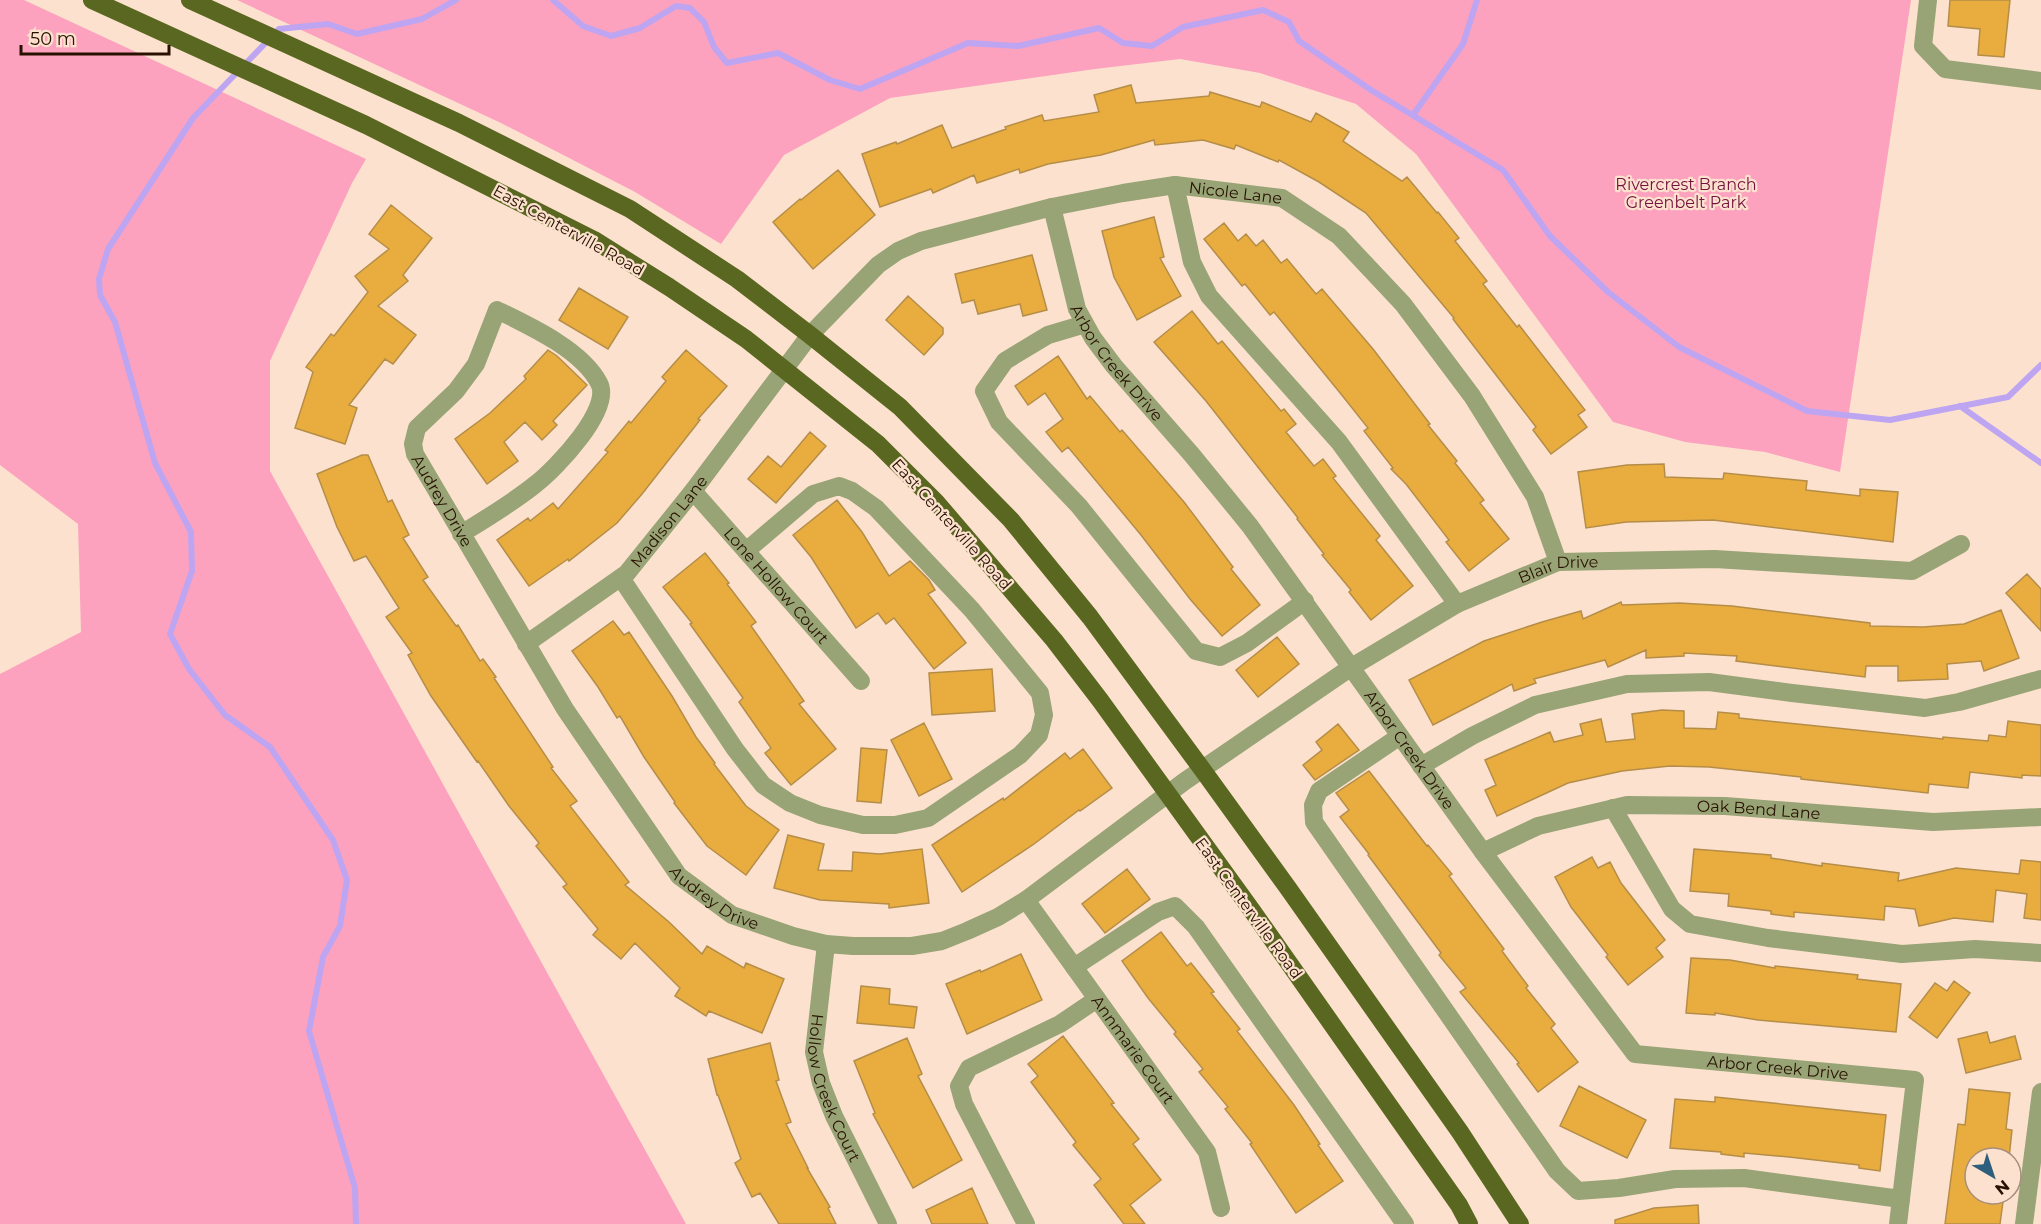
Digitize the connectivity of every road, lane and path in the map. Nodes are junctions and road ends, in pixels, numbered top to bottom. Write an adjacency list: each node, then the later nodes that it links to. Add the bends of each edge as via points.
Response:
1 (92, 0): 9 (main road, East Centerville Road, via 358,122 594,240 746,339)
2 (190, 0): 8 (main road, via 470,128 630,209 737,279)
3 (1928, 0): 4 (street, via 1923,46 1945,69)
4 (2041, 81)
5 (1175, 185): 6 (street, Nicole Lane); 14 (street, Nicole Lane, via 1282,198 1340,236 1403,304 1472,396 1534,496); 17 (street, via 1192,262 1209,296 1339,442)
6 (1052, 207): 7 (street, Arbor Creek Drive, via 1077,309); 8 (street, Nicole Lane, via 921,240 898,251 870,272)
7 (1085, 324): 16 (street, Arbor Creek Drive, via 1114,366 1250,526); 16 (street, via 1048,335 1005,361 984,391 999,423 1079,506 1196,651 1220,657 1247,643)
8 (810, 335): 9 (street, Nicole Lane); 24 (main road, via 900,407 1011,520 1090,617)
9 (783, 369): 10 (street, Madison Lane); 25 (main road, East Centerville Road, via 878,444 936,502 1054,640)
10 (693, 491): 13 (street, Lone Hollow Court); 15 (street, Madison Lane)
11 (461, 534): 11 (street, Audrey Drive, via 413,444 417,428 456,391 477,364 497,310 548,335 587,367 601,385 601,403 583,435 538,482); 18 (street, Audrey Drive)
12 (1961, 544): 14 (street, Blair Drive, via 1912,571 1715,559)
13 (746, 551): 15 (street, via 813,494 839,486 852,491 876,508 972,610 1040,693 1044,715 1039,735 1020,755 928,818 895,825 863,825 820,815 790,803 762,785); 21 (street, Lone Hollow Court)
14 (1558, 562): 17 (street, Blair Drive)
15 (621, 578): 18 (street, Madison Lane)
16 (1305, 601): 19 (street, Arbor Creek Drive)
17 (1456, 604): 19 (street, Blair Drive)
18 (526, 645): 30 (street, Audrey Drive, via 679,876 732,915)
19 (1350, 668): 22 (street, Arbor Creek Drive); 24 (street, Blair Drive)
20 (2041, 679): 23 (street, via 1925,708 1709,682 1627,684 1536,705)
21 (861, 681)
22 (1400, 736): 23 (street, Arbor Creek Drive); 35 (street, via 1319,791 1313,805 1314,822 1557,1171 1578,1191 1675,1179 1744,1178)
23 (1421, 766): 28 (street, Arbor Creek Drive)
24 (1202, 769): 25 (street, Audrey Drive); 41 (main road, via 1460,1132)
25 (1167, 794): 29 (street, Audrey Drive); 40 (main road, East Centerville Road, via 1359,1061)
26 (1613, 808): 27 (street, Oak Bend Lane, via 1725,806 1933,822); 28 (street, Oak Bend Lane, via 1538,826); 31 (street, via 1672,909 1690,924 1902,954 1975,949)
27 (2041, 817)
28 (1483, 852): 35 (street, Arbor Creek Drive, via 1635,1054 1915,1080)
29 (1026, 900): 30 (street, Audrey Drive, via 942,941 912,946); 32 (street, Annmarie Court)
30 (826, 944): 37 (street, Hollow Creek Court, via 814,1052 834,1116)
31 (2041, 953)
32 (1074, 967): 33 (street, Annmarie Court); 39 (street, via 1158,912 1175,906 1196,927)
33 (1097, 999): 36 (street, Annmarie Court, via 1207,1152); 38 (street, via 1060,1024 969,1068 959,1086 964,1104)
34 (2041, 1092): 43 (street)
35 (1901, 1199): 42 (street)
36 (1221, 1208)
37 (888, 1224)
38 (1026, 1224)
39 (1405, 1224)
40 (1470, 1224)
41 (1520, 1224)
42 (1898, 1224)
43 (2024, 1224)

